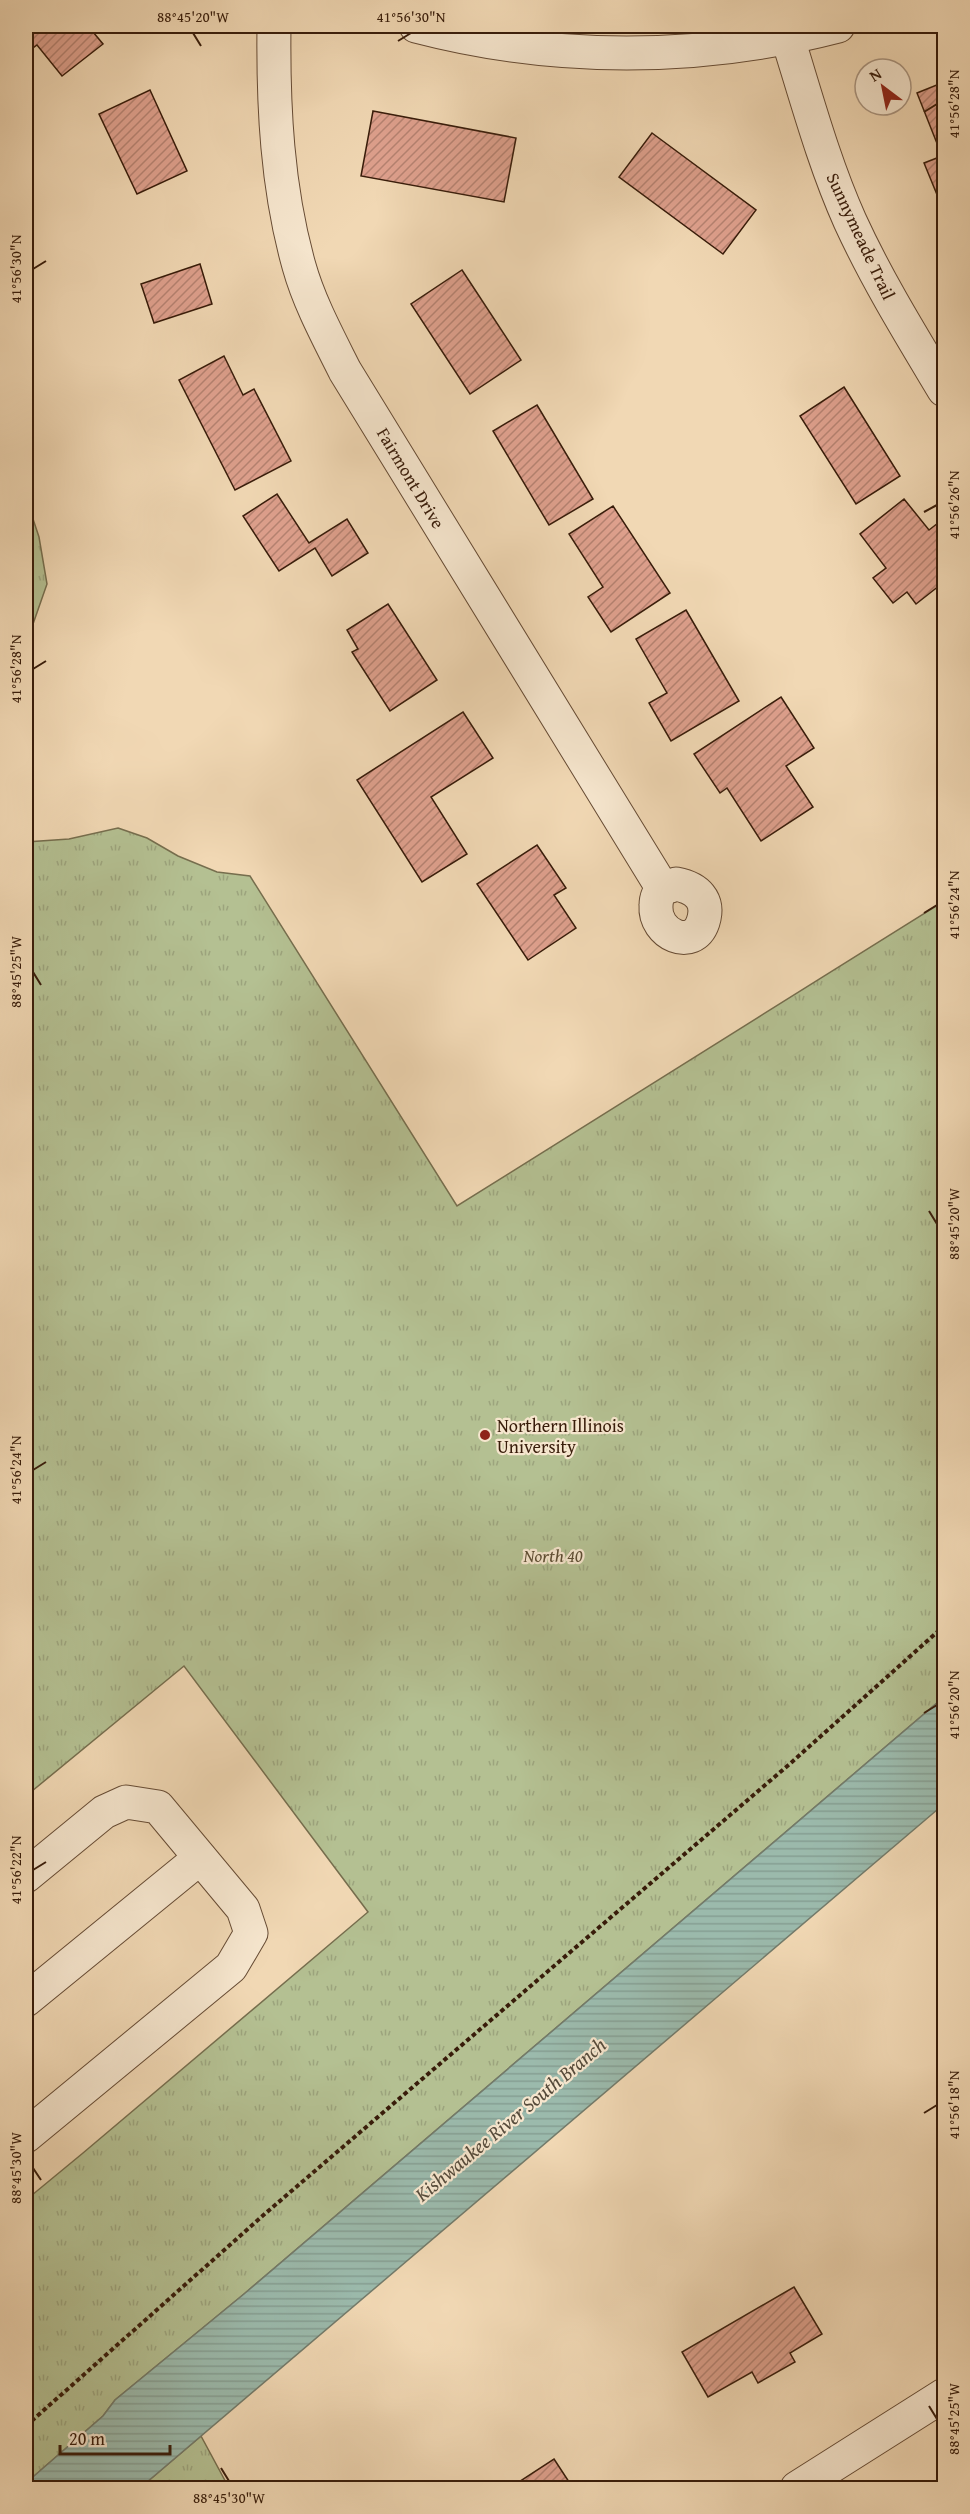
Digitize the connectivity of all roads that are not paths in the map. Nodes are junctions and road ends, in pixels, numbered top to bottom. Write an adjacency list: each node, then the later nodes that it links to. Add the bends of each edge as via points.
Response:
1 (274, 26): 6 (street, Fairmont Drive, via 277,146 299,268 318,314 345,371)
2 (416, 26): 4 (street, via 522,48 580,52 651,53)
3 (838, 26): 4 (street)
4 (788, 39): 5 (street, Sunnymeade Trail, via 829,171 850,223)
5 (945, 390)
6 (663, 890)
7 (200, 1858): 8 (street, via 158,1807 126,1802 104,1812); 9 (street); 10 (street, via 243,1909 251,1933 231,1966)
8 (26, 1876)
9 (26, 2000)
10 (26, 2136)
11 (945, 2396): 12 (street)
12 (797, 2488)

